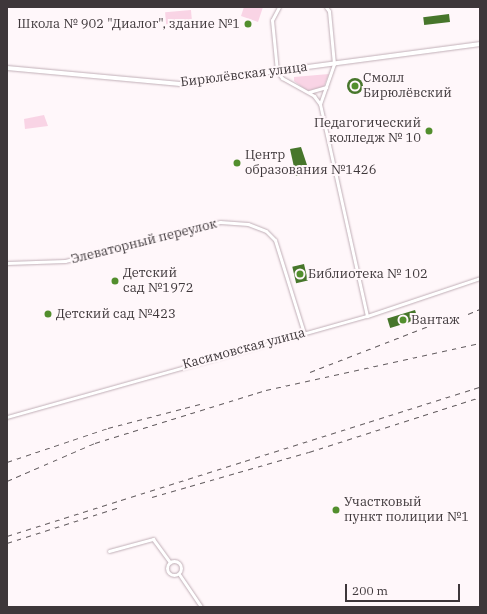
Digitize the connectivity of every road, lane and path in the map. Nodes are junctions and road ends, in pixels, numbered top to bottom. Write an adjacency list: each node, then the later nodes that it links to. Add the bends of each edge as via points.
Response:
1 (279, 7): 6 (street, via 272,20)
2 (326, 7): 4 (street, via 330,11)
3 (480, 44): 4 (street, Бирюлёвская улица)
4 (334, 64): 6 (street, Бирюлёвская улица); 7 (street)
5 (7, 68): 6 (street, Бирюлёвская улица, via 171,84)
6 (277, 71): 8 (street, via 282,78)
7 (328, 85): 8 (street, via 318,92); 9 (street)
8 (306, 92): 9 (street)
9 (320, 104): 12 (street)
10 (7, 263): 13 (street, Элеваторный переулок, via 65,261 220,222 248,224 266,231 275,240)
11 (480, 278): 12 (street, Касимовская улица)
12 (367, 316): 13 (street, Касимовская улица)
13 (304, 333): 14 (street, Касимовская улица)
14 (7, 417)
15 (109, 551): 16 (street, via 153,539)
16 (170, 562): 17 (street, via 180,564); 17 (street, via 168,573)
17 (179, 574): 18 (street)
18 (201, 607)

